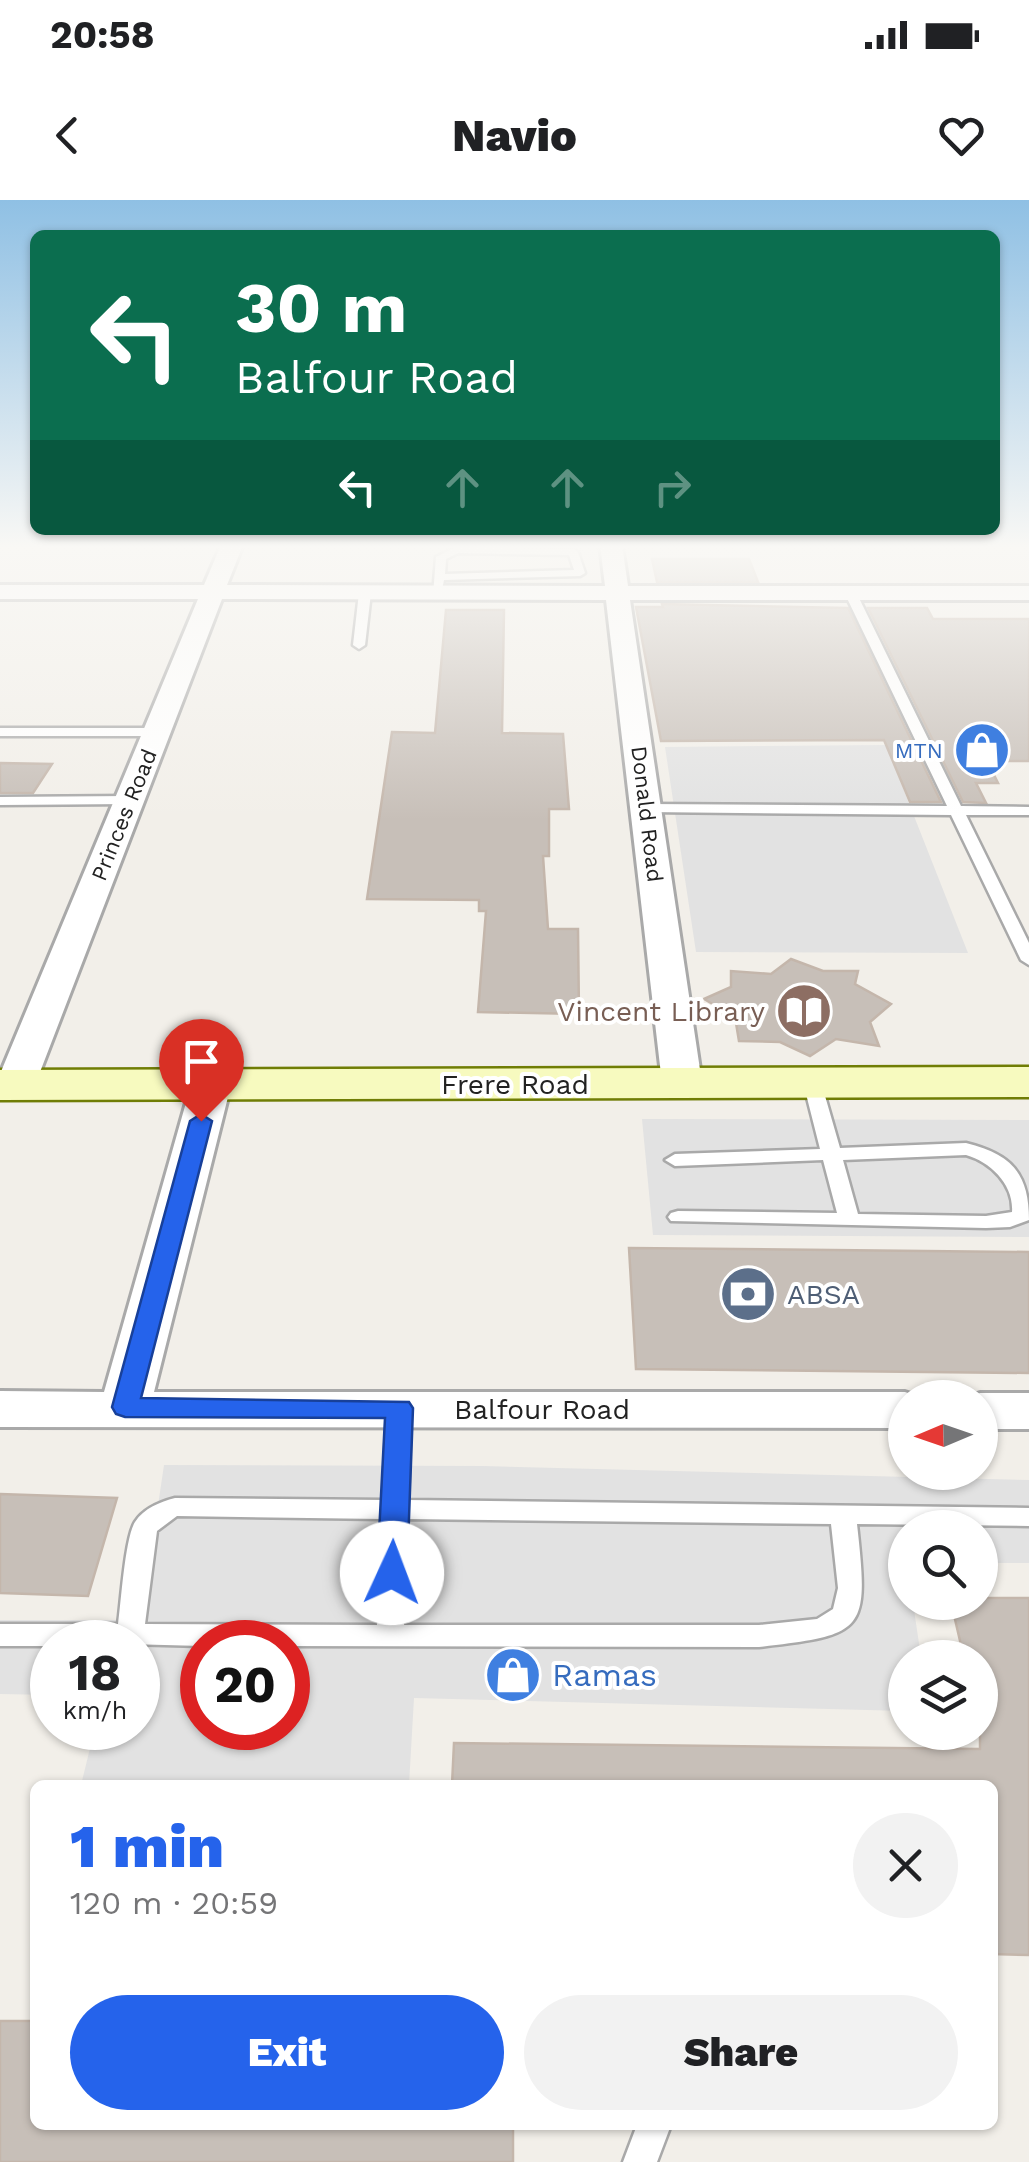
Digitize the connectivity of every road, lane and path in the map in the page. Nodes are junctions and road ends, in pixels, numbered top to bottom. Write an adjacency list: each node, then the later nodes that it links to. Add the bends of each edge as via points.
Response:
1 (197, 637): 7 (street, Princes Road)
2 (360, 637): 5 (lane)
3 (625, 637): 10 (street, Donald Road)
4 (871, 637): 12 (lane)
5 (359, 645)
6 (0, 732): 7 (lane)
7 (158, 732): 9 (street, Princes Road)
8 (0, 800): 9 (lane)
9 (130, 800): 16 (street, Princes Road)
10 (647, 808): 11 (lane); 15 (street, Donald Road)
11 (1029, 812)
12 (1029, 960)
13 (812, 1082): 14 (street, Frere Road); 15 (street, Frere Road); 18 (lane)
14 (1029, 1082)
15 (682, 1083): 17 (street, Frere Road)
16 (7, 1085): 17 (street, Frere Road)
17 (211, 1085): 22 (street)
18 (832, 1154): 19 (lane); 21 (lane); 21 (lane, via 988,1152 1008,1170 1024,1205 1022,1215 1010,1220)
19 (675, 1160)
20 (678, 1217): 21 (lane)
21 (849, 1219)
22 (125, 1407): 23 (street, Balfour Road); 24 (street, Balfour Road)
23 (0, 1408)
24 (399, 1408): 25 (street, Balfour Road); 28 (lane)
25 (888, 1410)
26 (998, 1411): 27 (street)
27 (1029, 1411)
28 (395, 1511): 29 (lane); 31 (lane, via 201,1506 158,1514 145,1527); 32 (lane)
29 (843, 1515): 30 (lane); 32 (lane, via 852,1588 845,1615 822,1629 759,1636)
30 (1029, 1517)
31 (132, 1620)
32 (390, 1634): 33 (lane)
33 (160, 1635)
34 (0, 1636): 35 (lane)
35 (30, 1636)
36 (652, 2130): 37 (lane)
37 (640, 2162)

